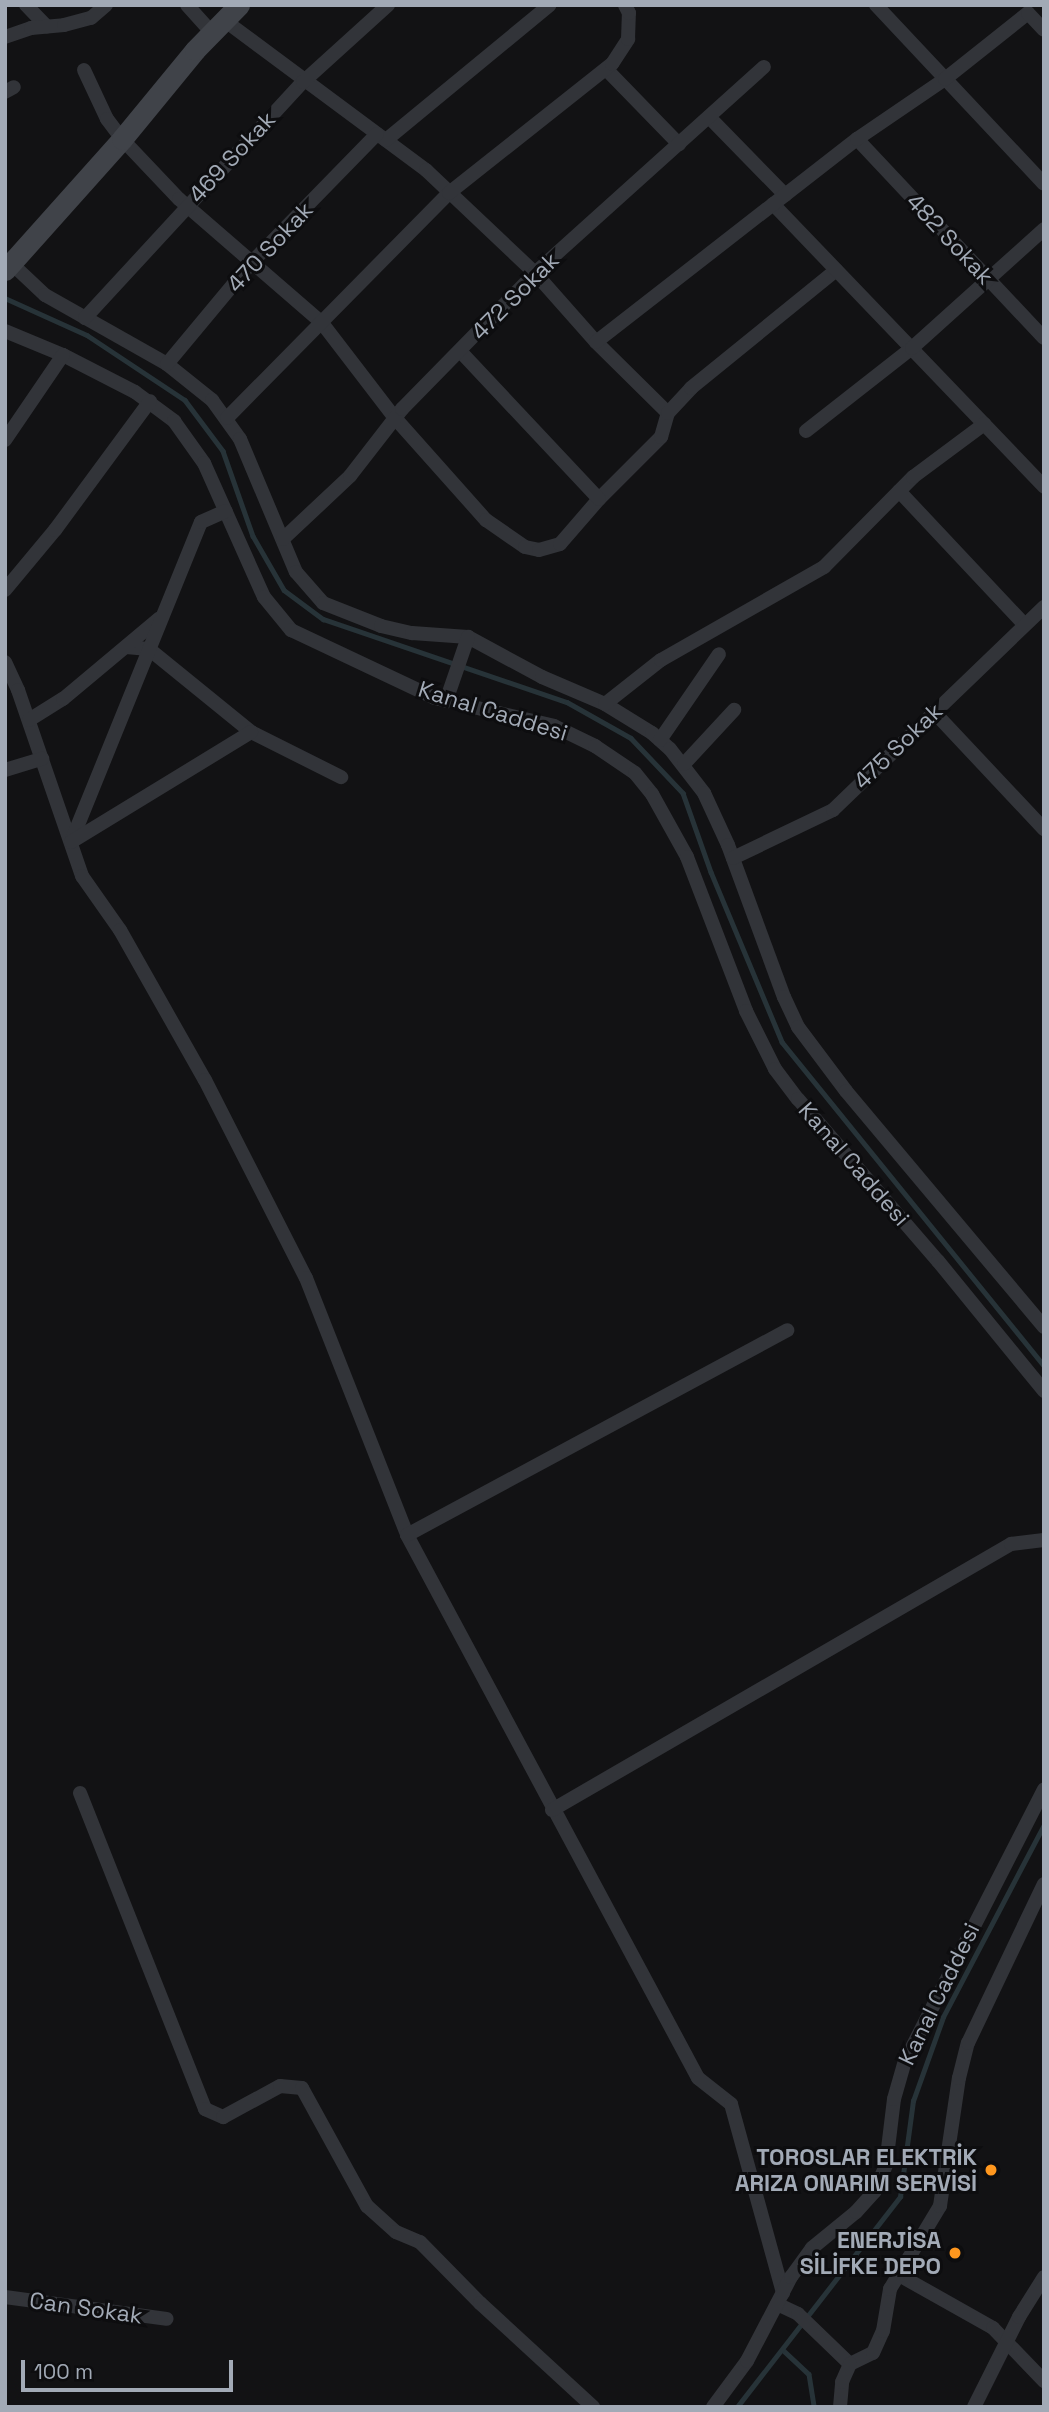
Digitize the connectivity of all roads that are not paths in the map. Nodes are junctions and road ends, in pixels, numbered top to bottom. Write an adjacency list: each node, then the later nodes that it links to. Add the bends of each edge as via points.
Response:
1 (26, 5): 9 (street)
2 (106, 5): 9 (street, via 91,18)
3 (187, 5): 8 (street)
4 (388, 5): 16 (street, 469 Sokak)
5 (550, 5): 18 (street, 470 Sokak)
6 (625, 5): 13 (street, via 628,40)
7 (879, 6): 15 (street)
8 (225, 20): 16 (street); 19 (main road)
9 (47, 27): 11 (street)
10 (1044, 30): 15 (street, via 1028,13)
11 (5, 37)
12 (764, 68): 17 (street, 472 Sokak)
13 (606, 69): 21 (street); 23 (street)
14 (84, 70): 19 (street, via 107,120)
15 (945, 79): 20 (street); 22 (street)
16 (303, 82): 18 (street); 25 (street, 469 Sokak)
17 (709, 117): 21 (street, 472 Sokak); 24 (street)
18 (382, 137): 23 (street); 27 (street, 470 Sokak)
19 (122, 139): 25 (street); 28 (main road)
20 (857, 139): 24 (street); 31 (street, 482 Sokak)
21 (679, 144): 30 (street, 472 Sokak)
22 (1044, 184)
23 (449, 192): 30 (street); 33 (street)
24 (779, 199): 29 (street); 36 (street)
25 (186, 205): 27 (street); 32 (street, 469 Sokak)
26 (1044, 229): 31 (street)
27 (252, 262): 33 (street); 40 (street, 470 Sokak)
28 (7, 265): 32 (street)
29 (836, 270): 37 (street); 42 (street, via 691,388)
30 (536, 273): 36 (street); 38 (street, 472 Sokak)
31 (989, 280): 35 (street, 482 Sokak); 37 (street)
32 (85, 318): 40 (street)
33 (323, 323): 43 (street); 44 (street)
34 (5, 331): 39 (street, Kanal Caddesi)
35 (1044, 338)
36 (596, 342): 42 (street)
37 (912, 348): 45 (street); 46 (street)
38 (460, 351): 44 (street, 472 Sokak); 50 (street)
39 (63, 355): 41 (street, Kanal Caddesi); 47 (street)
40 (167, 364): 43 (street, via 191,380)
41 (150, 401): 51 (street, Kanal Caddesi, via 190,438); 53 (street)
42 (668, 413): 50 (street, via 661,437)
43 (227, 418): 52 (street, via 255,470)
44 (395, 418): 50 (street, via 486,520 525,547 540,550 560,544); 52 (street, 472 Sokak, via 350,476)
45 (984, 424): 48 (street); 49 (street)
46 (806, 430)
47 (5, 440)
48 (1044, 487)
49 (899, 491): 56 (street); 63 (street, via 824,567 661,660)
50 (599, 499)
51 (226, 511): 55 (street, via 201,522); 62 (street, Kanal Caddesi, via 264,597 291,630)
52 (283, 539): 57 (street, via 296,572 323,603 381,626)
53 (5, 590)
54 (1044, 607): 56 (street, 475 Sokak)
55 (162, 617): 58 (street); 59 (street)
56 (1024, 624): 65 (street, 475 Sokak)
57 (468, 637): 62 (street); 63 (street)
58 (126, 647): 59 (street); 66 (street, via 63,699)
59 (149, 649): 67 (street); 74 (street)
60 (719, 654): 68 (street)
61 (5, 662): 66 (street)
62 (446, 701): 78 (street, Kanal Caddesi, via 554,726 616,758 644,783 687,857 746,1010 775,1069)
63 (605, 704): 68 (street)
64 (734, 710): 70 (street)
65 (934, 712): 73 (street); 75 (street, 475 Sokak, via 833,810)
66 (29, 720): 69 (street)
67 (251, 732): 72 (street); 74 (street)
68 (660, 740): 70 (street)
69 (42, 759): 71 (street); 74 (street)
70 (684, 764): 75 (street, via 704,793)
71 (5, 770)
72 (341, 777)
73 (1044, 829)
74 (71, 842): 79 (street, via 82,876 120,930 205,1080 306,1278)
75 (733, 858): 76 (street, via 798,1027)
76 (1044, 1327)
77 (787, 1330): 79 (street)
78 (1044, 1391)
79 (407, 1535): 83 (street)
80 (1044, 1540): 83 (street, via 1011,1544)
81 (1044, 1789): 88 (street, Kanal Caddesi, via 905,2061 894,2099 886,2165 875,2191 812,2248)
82 (80, 1793): 93 (street, via 205,2109 223,2117 280,2086 302,2088 366,2206 396,2232 420,2242)
83 (552, 1810): 88 (street, via 698,2078 731,2104)
84 (1042, 1893): 85 (street, via 968,2043 940,2206)
85 (899, 2275): 90 (street, via 980,2319); 91 (street, via 890,2290 883,2331 873,2353)
86 (1044, 2277): 90 (street)
87 (5, 2297): 89 (street, Can Sokak)
88 (780, 2298): 91 (street); 94 (street, Kanal Caddesi, via 747,2361)
89 (167, 2319)
90 (1007, 2341): 92 (street); 96 (street)
91 (850, 2364): 95 (street, via 842,2382)
92 (1044, 2381)
93 (593, 2407)
94 (713, 2407)
95 (840, 2407)
96 (974, 2407)

